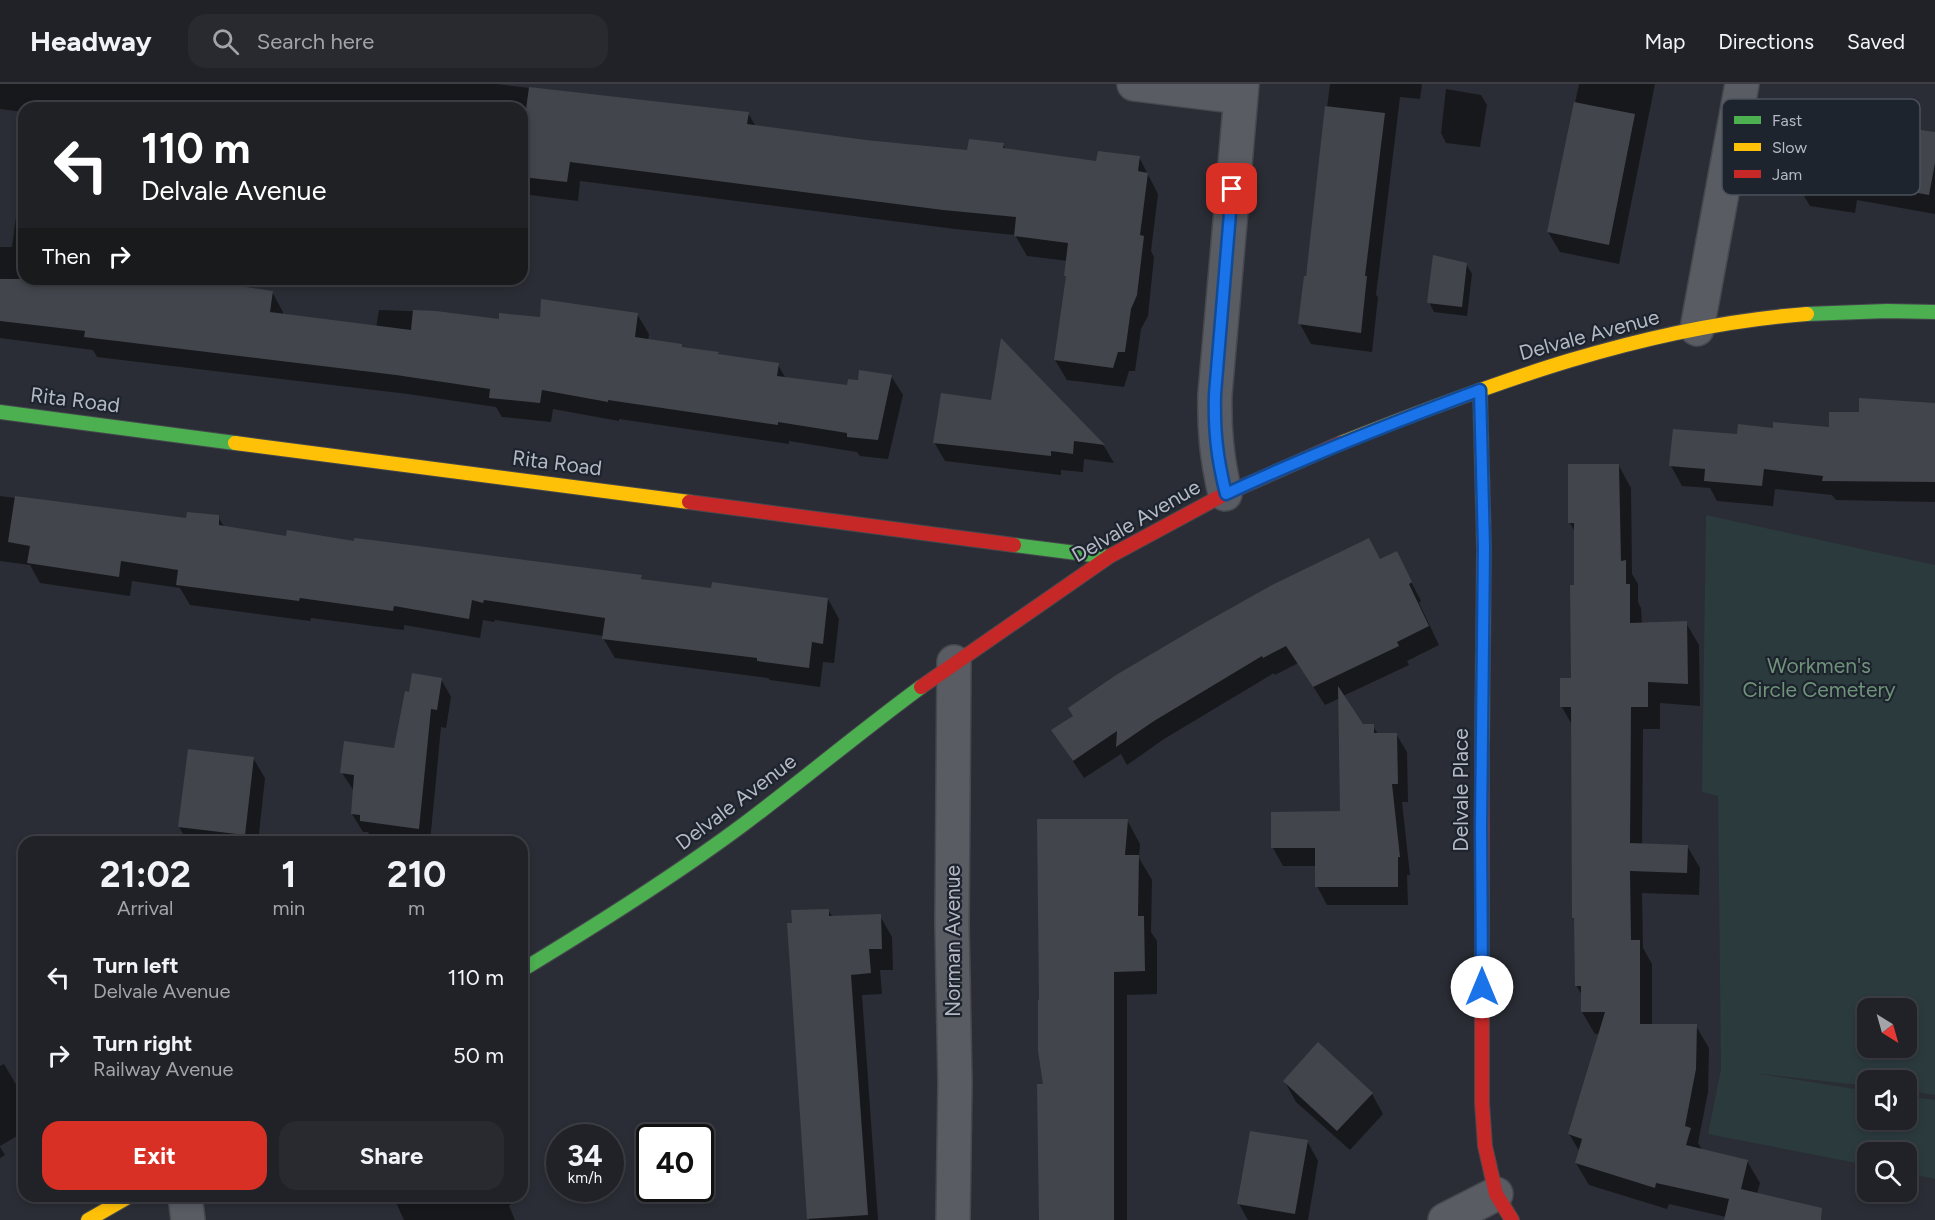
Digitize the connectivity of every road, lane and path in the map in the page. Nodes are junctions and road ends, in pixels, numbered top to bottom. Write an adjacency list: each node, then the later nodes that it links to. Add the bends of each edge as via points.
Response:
1 (1134, 84): 3 (street)
2 (1742, 84): 4 (street)
3 (1241, 91): 10 (street, via 1215,394 1214,428)
4 (1739, 99)
5 (1722, 193): 7 (street)
6 (1935, 312): 7 (street, Delvale Avenue, via 1837,311)
7 (1697, 329): 8 (street, Delvale Avenue, via 1564,361)
8 (1480, 390): 10 (street, Delvale Avenue, via 1372,430); 16 (street, Delvale Place, via 1484,548 1482,1102 1485,1146)
9 (0, 412): 11 (street, Rita Road)
10 (1226, 494): 11 (street, Delvale Avenue)
11 (1108, 557): 12 (street, Delvale Avenue)
12 (954, 662): 13 (street, Delvale Avenue, via 691,863); 19 (street, Norman Avenue)
13 (528, 966)
14 (120, 1202): 17 (street)
15 (186, 1202): 18 (street)
16 (1504, 1207): 20 (street)
17 (88, 1220)
18 (188, 1220)
19 (953, 1220)
20 (1445, 1220)

